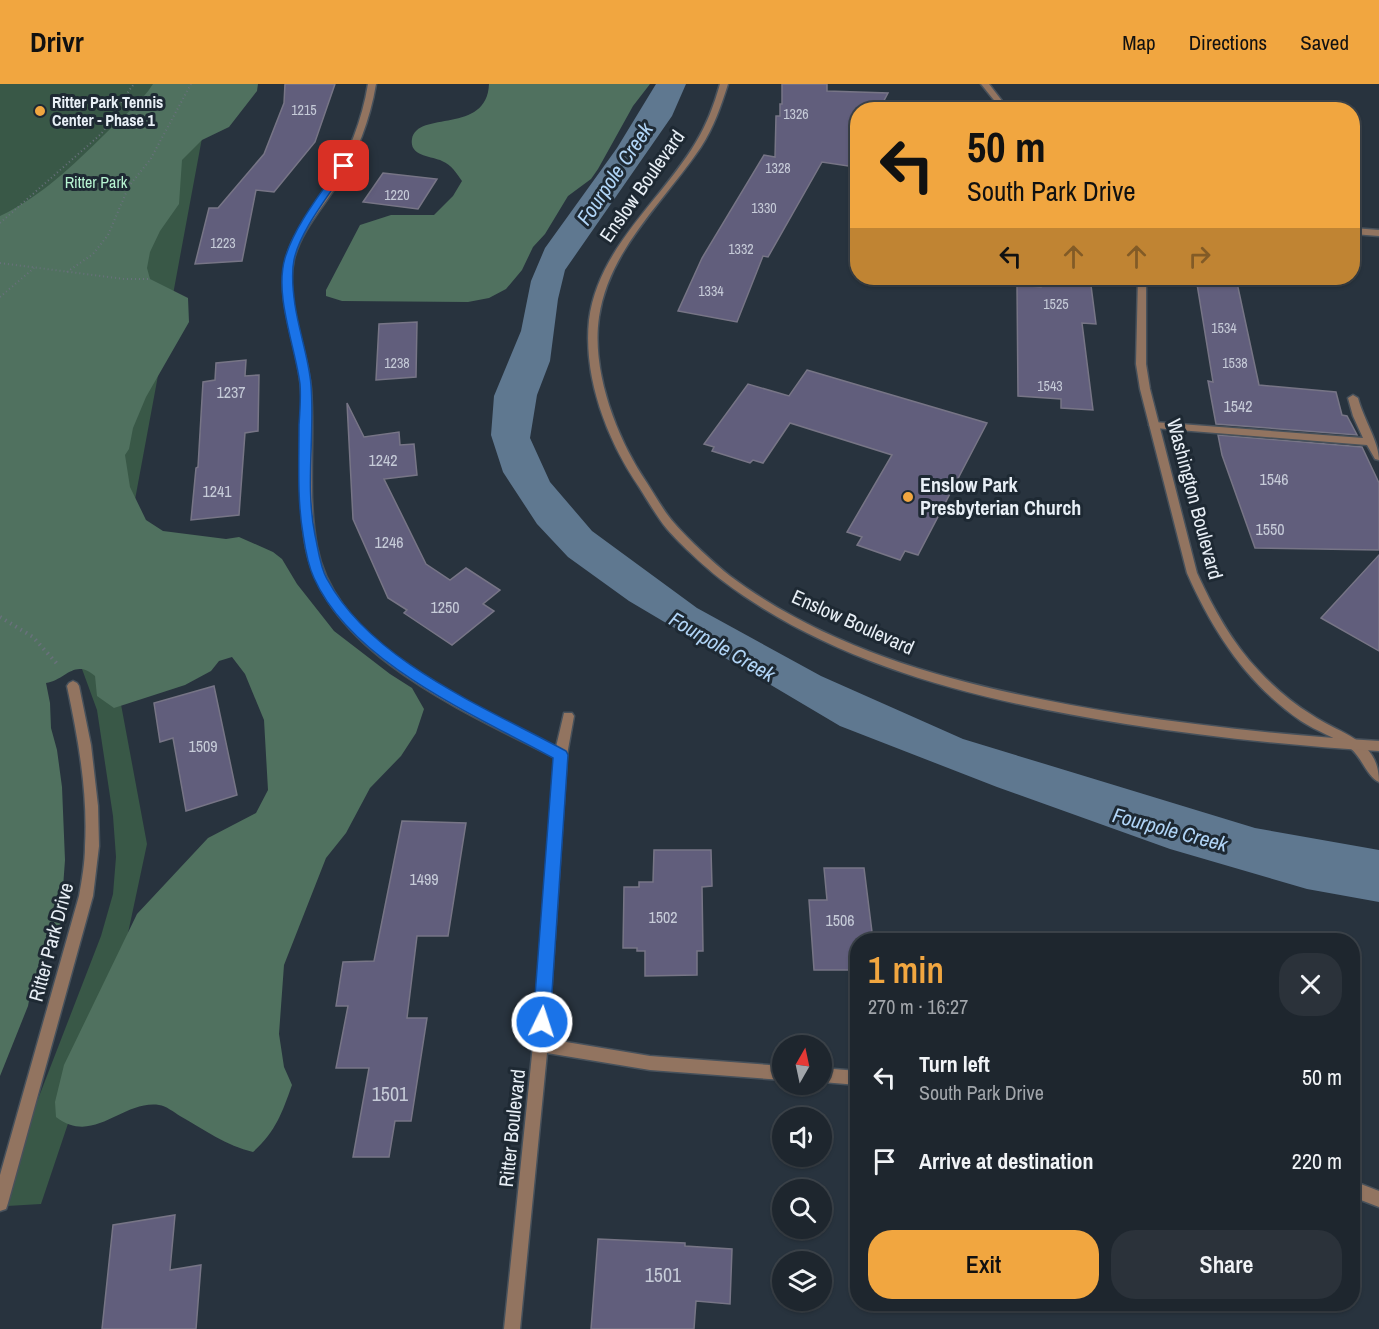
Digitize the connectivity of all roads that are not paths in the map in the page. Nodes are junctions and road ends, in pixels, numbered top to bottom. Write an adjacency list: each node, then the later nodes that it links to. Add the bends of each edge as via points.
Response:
1 (372, 84): 16 (street, via 365,121 353,151 298,237 289,260 290,306 306,385 304,472 309,532 319,577 342,612 373,645 415,675)
2 (724, 84): 14 (street, Enslow Boulevard, via 718,107 698,144 615,259 594,317 594,347 604,407 638,484 666,523 710,564 757,599 802,625 880,661 948,683 1115,718)
3 (985, 84): 4 (street)
4 (1000, 102)
5 (1360, 232): 6 (street)
6 (1379, 233)
7 (1142, 285): 9 (street, Washington Boulevard, via 1141,364)
8 (1353, 398): 10 (street)
9 (1154, 425): 10 (street); 14 (street, Washington Boulevard, via 1192,573 1217,625 1270,692 1306,719)
10 (1370, 442): 11 (street)
11 (1379, 457)
12 (73, 686): 24 (street, Ritter Park Drive, via 83,730 89,789 92,845 86,896)
13 (568, 716): 16 (street, Ritter Boulevard)
14 (1356, 745): 15 (street, Washington Boulevard); 17 (street)
15 (1379, 746)
16 (561, 755): 18 (street, Ritter Boulevard)
17 (1379, 777)
18 (540, 1045): 19 (street, via 650,1063); 25 (street, Ritter Boulevard)
19 (772, 1072)
20 (832, 1077): 21 (street)
21 (850, 1078)
22 (1360, 1192): 23 (street)
23 (1379, 1199)
24 (0, 1203)
25 (512, 1329)

